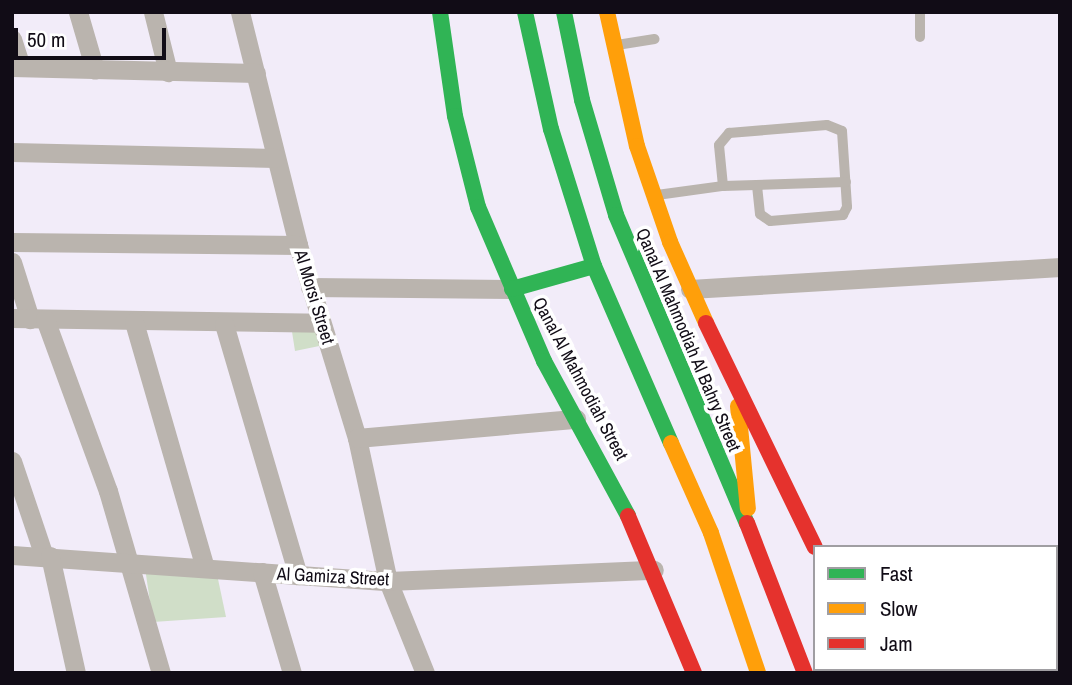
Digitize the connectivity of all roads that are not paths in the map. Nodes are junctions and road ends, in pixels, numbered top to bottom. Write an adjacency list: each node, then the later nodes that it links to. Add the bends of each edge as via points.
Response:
1 (78, 12): 14 (street)
2 (153, 12): 15 (street)
3 (240, 12): 16 (street, Al Morsi Street)
4 (440, 12): 29 (main road, Qanal Al Mahmodiah Street, via 465,162)
5 (525, 12): 26 (main road, via 554,141)
6 (564, 12): 39 (main road, Qanal Al Mahmodiah Al Bahry Street, via 582,100 620,226)
7 (607, 12): 12 (main road)
8 (920, 12): 9 (lane)
9 (920, 37)
10 (12, 39): 13 (street)
11 (655, 39): 12 (lane)
12 (613, 45): 22 (main road)
13 (17, 67): 14 (street)
14 (95, 70): 15 (street)
15 (168, 72): 16 (street)
16 (256, 73): 18 (street, Al Morsi Street)
17 (12, 152): 18 (street)
18 (275, 158): 24 (street, Al Morsi Street)
19 (846, 182): 20 (lane); 20 (lane, via 843,215 777,222 760,214); 21 (lane, via 845,138 842,131 827,125 729,133 719,145)
20 (757, 185): 21 (lane)
21 (723, 187): 22 (lane)
22 (653, 195): 30 (main road)
23 (12, 242): 24 (street)
24 (298, 245): 28 (street, Al Morsi Street)
25 (12, 262): 31 (street)
26 (594, 266): 29 (main road); 54 (main road, via 711,533)
27 (1060, 267): 30 (street)
28 (310, 287): 29 (street); 33 (street, Al Morsi Street)
29 (512, 289): 36 (main road, Qanal Al Mahmodiah Street)
30 (690, 289): 35 (main road)
31 (29, 319): 32 (street); 43 (street)
32 (134, 322): 34 (street); 44 (street)
33 (321, 323): 34 (street); 37 (street, Al Morsi Street)
34 (224, 324): 47 (street)
35 (736, 388): 39 (main road); 40 (main road)
36 (576, 419): 37 (street); 45 (main road, Qanal Al Mahmodiah Street)
37 (357, 438): 48 (street, Al Morsi Street)
38 (12, 461): 42 (street)
39 (750, 529): 55 (main road, Qanal Al Mahmodiah Al Bahry Street)
40 (814, 545)
41 (12, 555): 42 (street, Al Gamiza Street)
42 (47, 556): 43 (street, Al Gamiza Street); 49 (street)
43 (131, 563): 44 (street, Al Gamiza Street); 50 (street)
44 (205, 568): 46 (street, Al Gamiza Street)
45 (654, 570): 48 (street, Al Gamiza Street); 53 (main road, Qanal Al Mahmodiah Street)
46 (262, 572): 47 (street, Al Gamiza Street); 51 (street)
47 (298, 575): 48 (street, Al Gamiza Street)
48 (388, 581): 52 (street, Al Morsi Street)
49 (76, 673)
50 (161, 673)
51 (292, 673)
52 (425, 673)
53 (694, 673)
54 (758, 673)
55 (805, 673)

